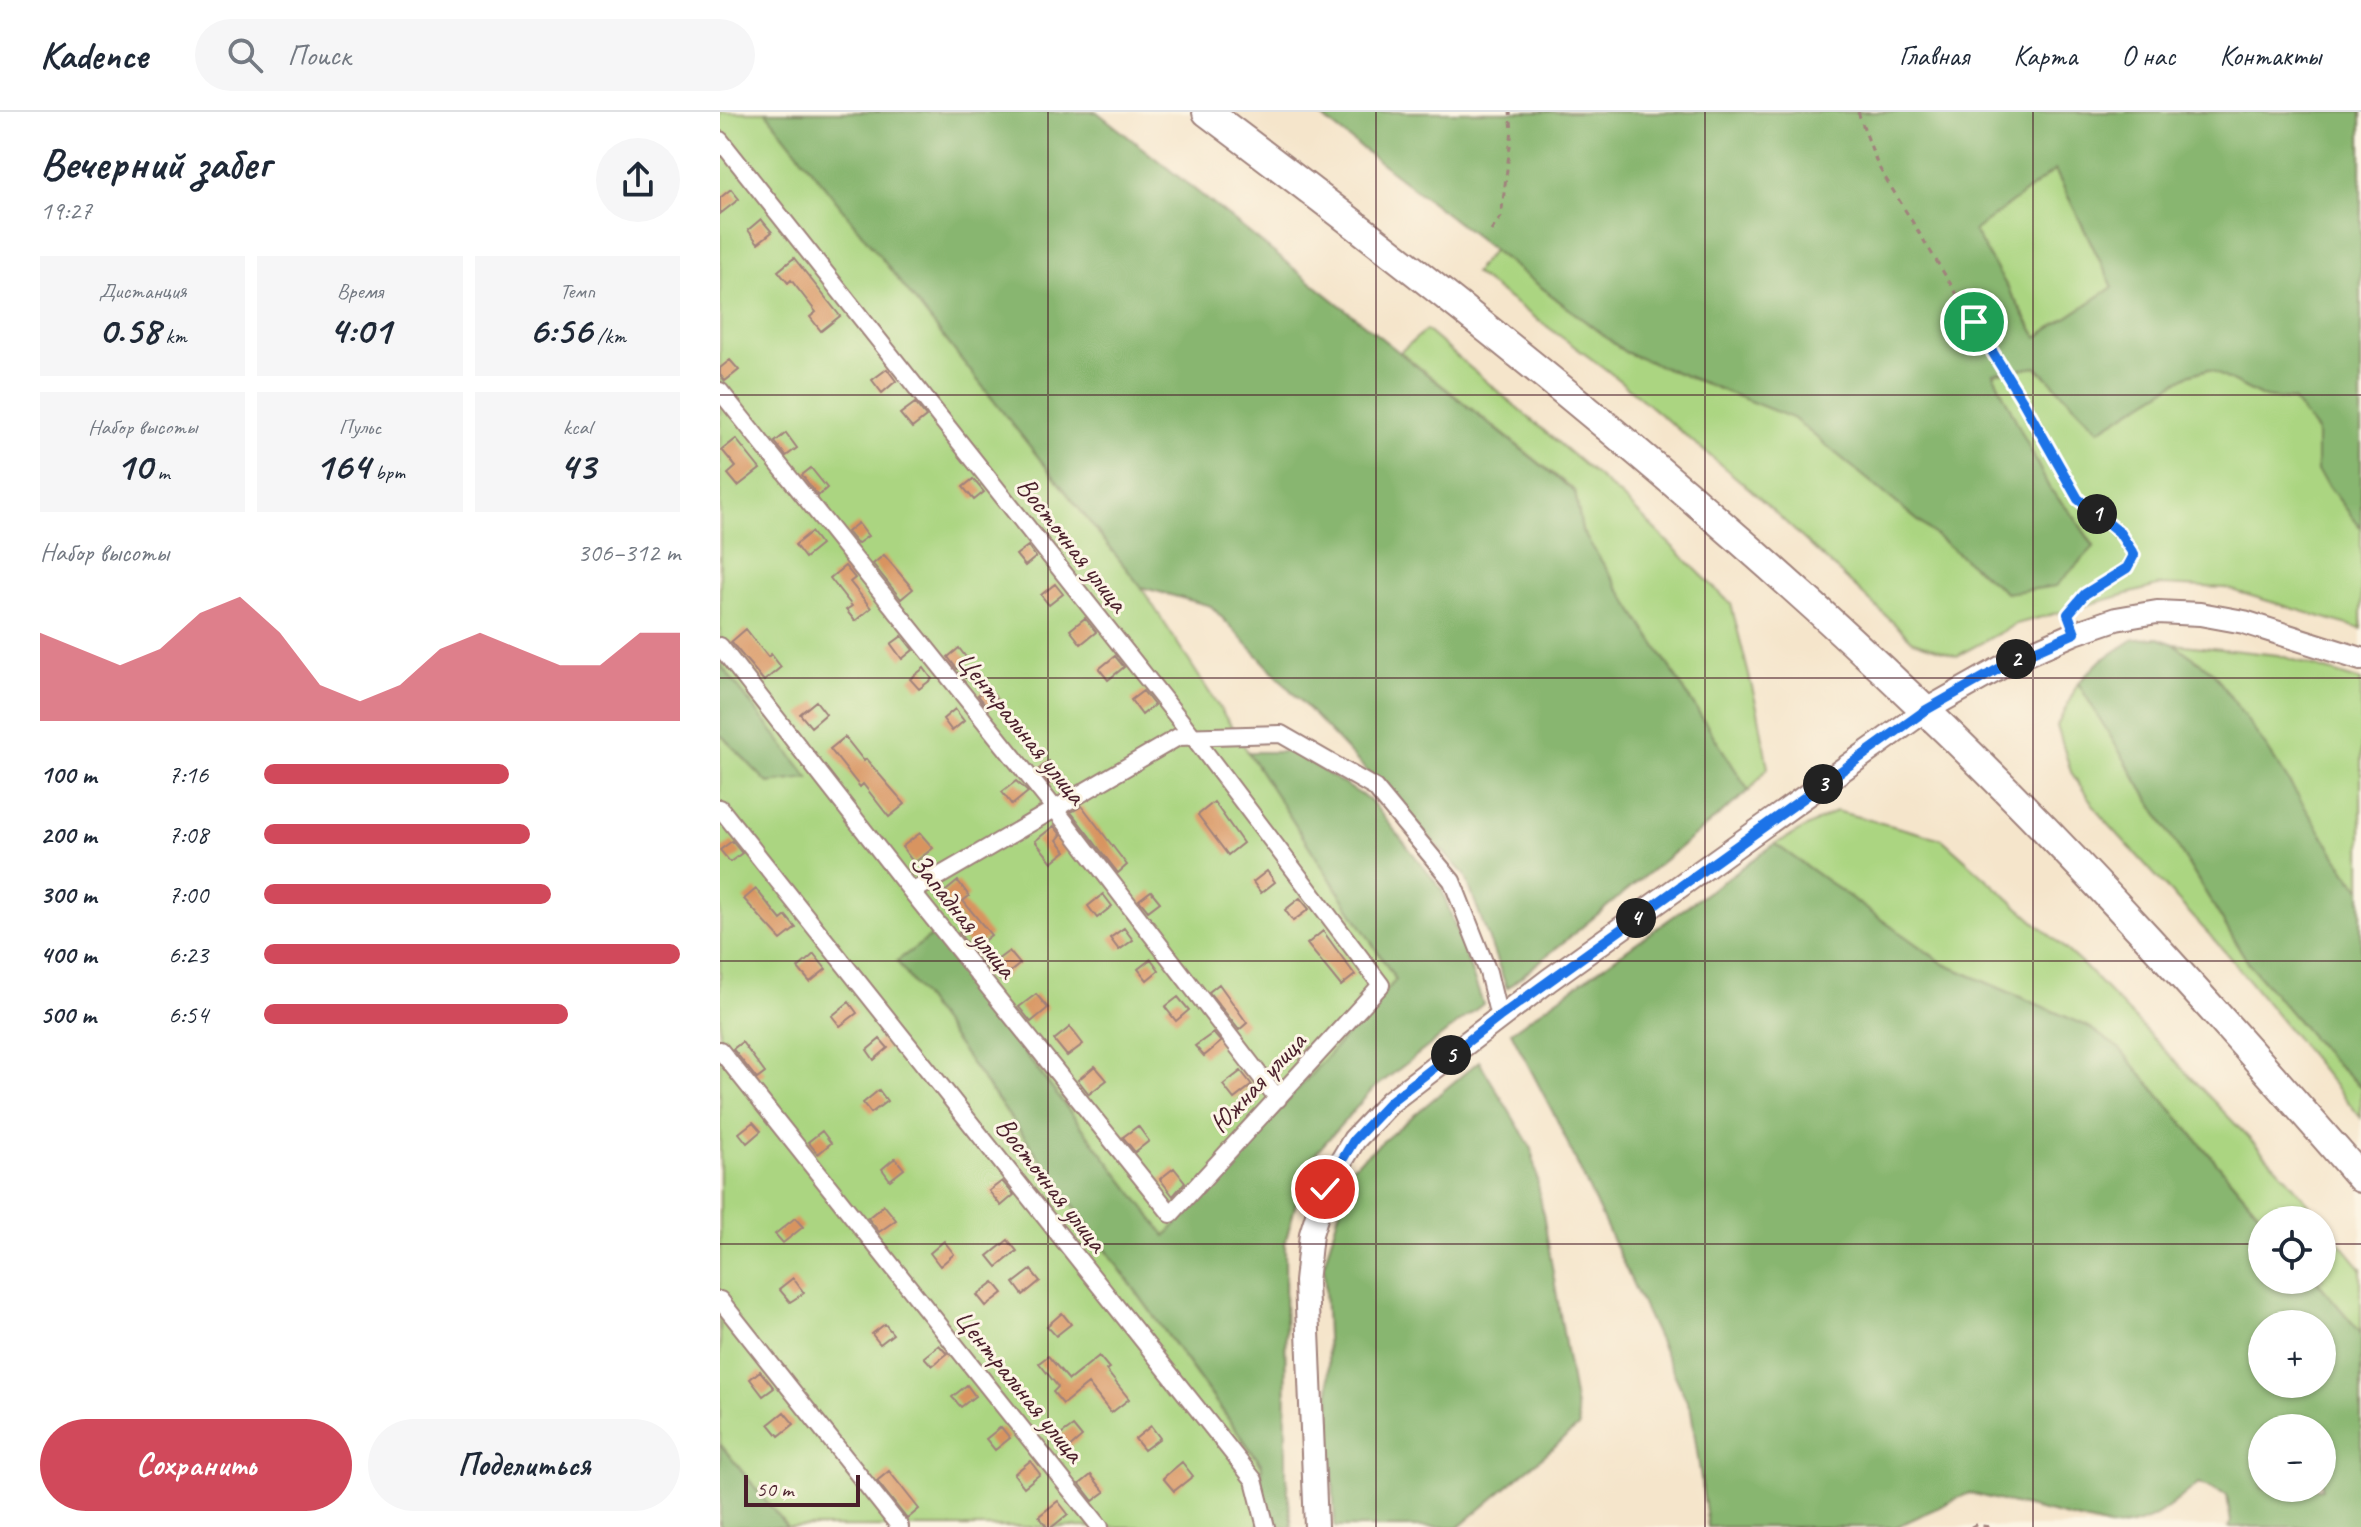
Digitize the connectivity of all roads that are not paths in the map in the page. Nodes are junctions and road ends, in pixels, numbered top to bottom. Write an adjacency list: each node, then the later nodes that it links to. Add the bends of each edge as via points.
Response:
1 (1207, 112): 6 (highway, via 1619,435)
2 (720, 140): 7 (street, Восточная улица)
3 (720, 391): 9 (street, Центральная улица)
4 (720, 646): 10 (street, Западная улица)
5 (2361, 659): 6 (main road, via 2244,622 2157,612 2075,633)
6 (1926, 710): 12 (main road); 15 (highway, via 2119,907)
7 (1192, 735): 9 (street, via 1178,737); 11 (street, Восточная улица); 12 (street, via 1281,734 1375,788 1452,881 1488,972)
8 (720, 808): 20 (street, Восточная улица, via 1254,1480)
9 (1055, 809): 10 (street); 14 (street, Центральная улица)
10 (912, 892): 16 (street, Западная улица)
11 (1381, 985): 14 (street, Южная улица)
12 (1499, 1017): 21 (main road, via 1391,1101 1354,1140 1325,1189 1311,1234 1306,1282)
13 (720, 1050): 19 (street, Центральная улица)
14 (1278, 1099): 16 (street, Южная улица)
15 (2361, 1178)
16 (1171, 1214)
17 (720, 1300): 18 (street)
18 (900, 1527)
19 (1100, 1527)
20 (1266, 1527)
21 (1316, 1527)

